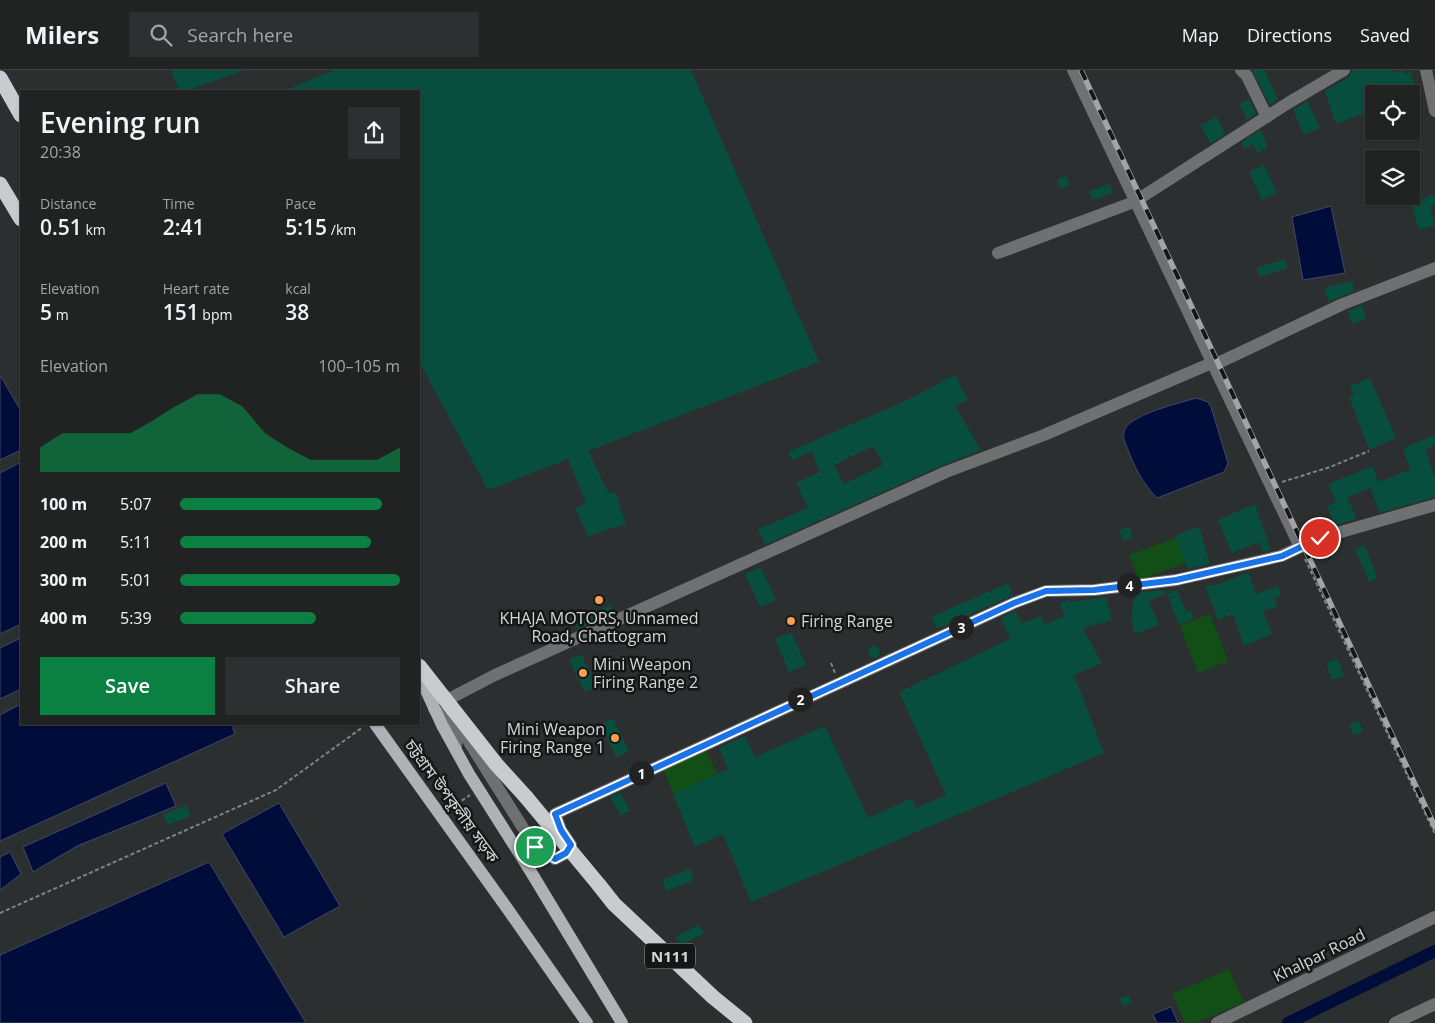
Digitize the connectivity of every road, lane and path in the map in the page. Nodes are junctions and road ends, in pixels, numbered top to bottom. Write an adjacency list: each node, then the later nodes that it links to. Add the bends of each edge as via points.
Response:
1 (1073, 70): 10 (street)
2 (1241, 70): 8 (street)
3 (1344, 70): 8 (street)
4 (1426, 70): 6 (street)
5 (0, 78): 7 (highway)
6 (1435, 111)
7 (20, 114)
8 (1266, 117): 10 (street)
9 (0, 184): 11 (highway)
10 (1134, 202): 12 (street); 14 (street)
11 (20, 217)
12 (998, 253)
13 (1435, 268): 14 (street, via 1343,304)
14 (1212, 364): 16 (street); 21 (street, via 1044,435 946,472 495,675)
15 (1369, 451): 16 (path)
16 (1270, 485): 18 (street)
17 (1435, 504): 18 (street, via 1320,538)
18 (1300, 547): 25 (street, via 1282,556 1176,580 1094,590 1046,591 978,618 555,814 571,845 566,853 555,859 535,847); 29 (path)
19 (420, 667): 21 (highway, N111)
20 (420, 677): 22 (main road, চট্টগ্রাম উপকূলীয় সড়ক)
21 (447, 700): 35 (highway, N111, bridge, via 496,764 621,910)
22 (434, 709): 25 (street); 26 (main road, চট্টগ্রাম উপকূলীয় সড়ক)
23 (366, 725): 30 (path, via 276,790)
24 (376, 725): 28 (main road, চট্টগ্রাম উপকূলীয় সড়ক)
25 (464, 734): 26 (street, via 456,738)
26 (456, 750): 27 (main road, চট্টগ্রাম উপকূলীয় সড়ক)
27 (479, 790): 28 (path); 34 (main road, চট্টগ্রাম উপকূলীয় সড়ক)
28 (440, 814): 33 (main road, চট্টগ্রাম উপকূলীয় সড়ক)
29 (1435, 834)
30 (0, 913)
31 (1435, 917): 36 (street, Khalpar Road)
32 (1435, 1004): 37 (street)
33 (586, 1023)
34 (622, 1023)
35 (745, 1023)
36 (1217, 1023)
37 (1395, 1023)

